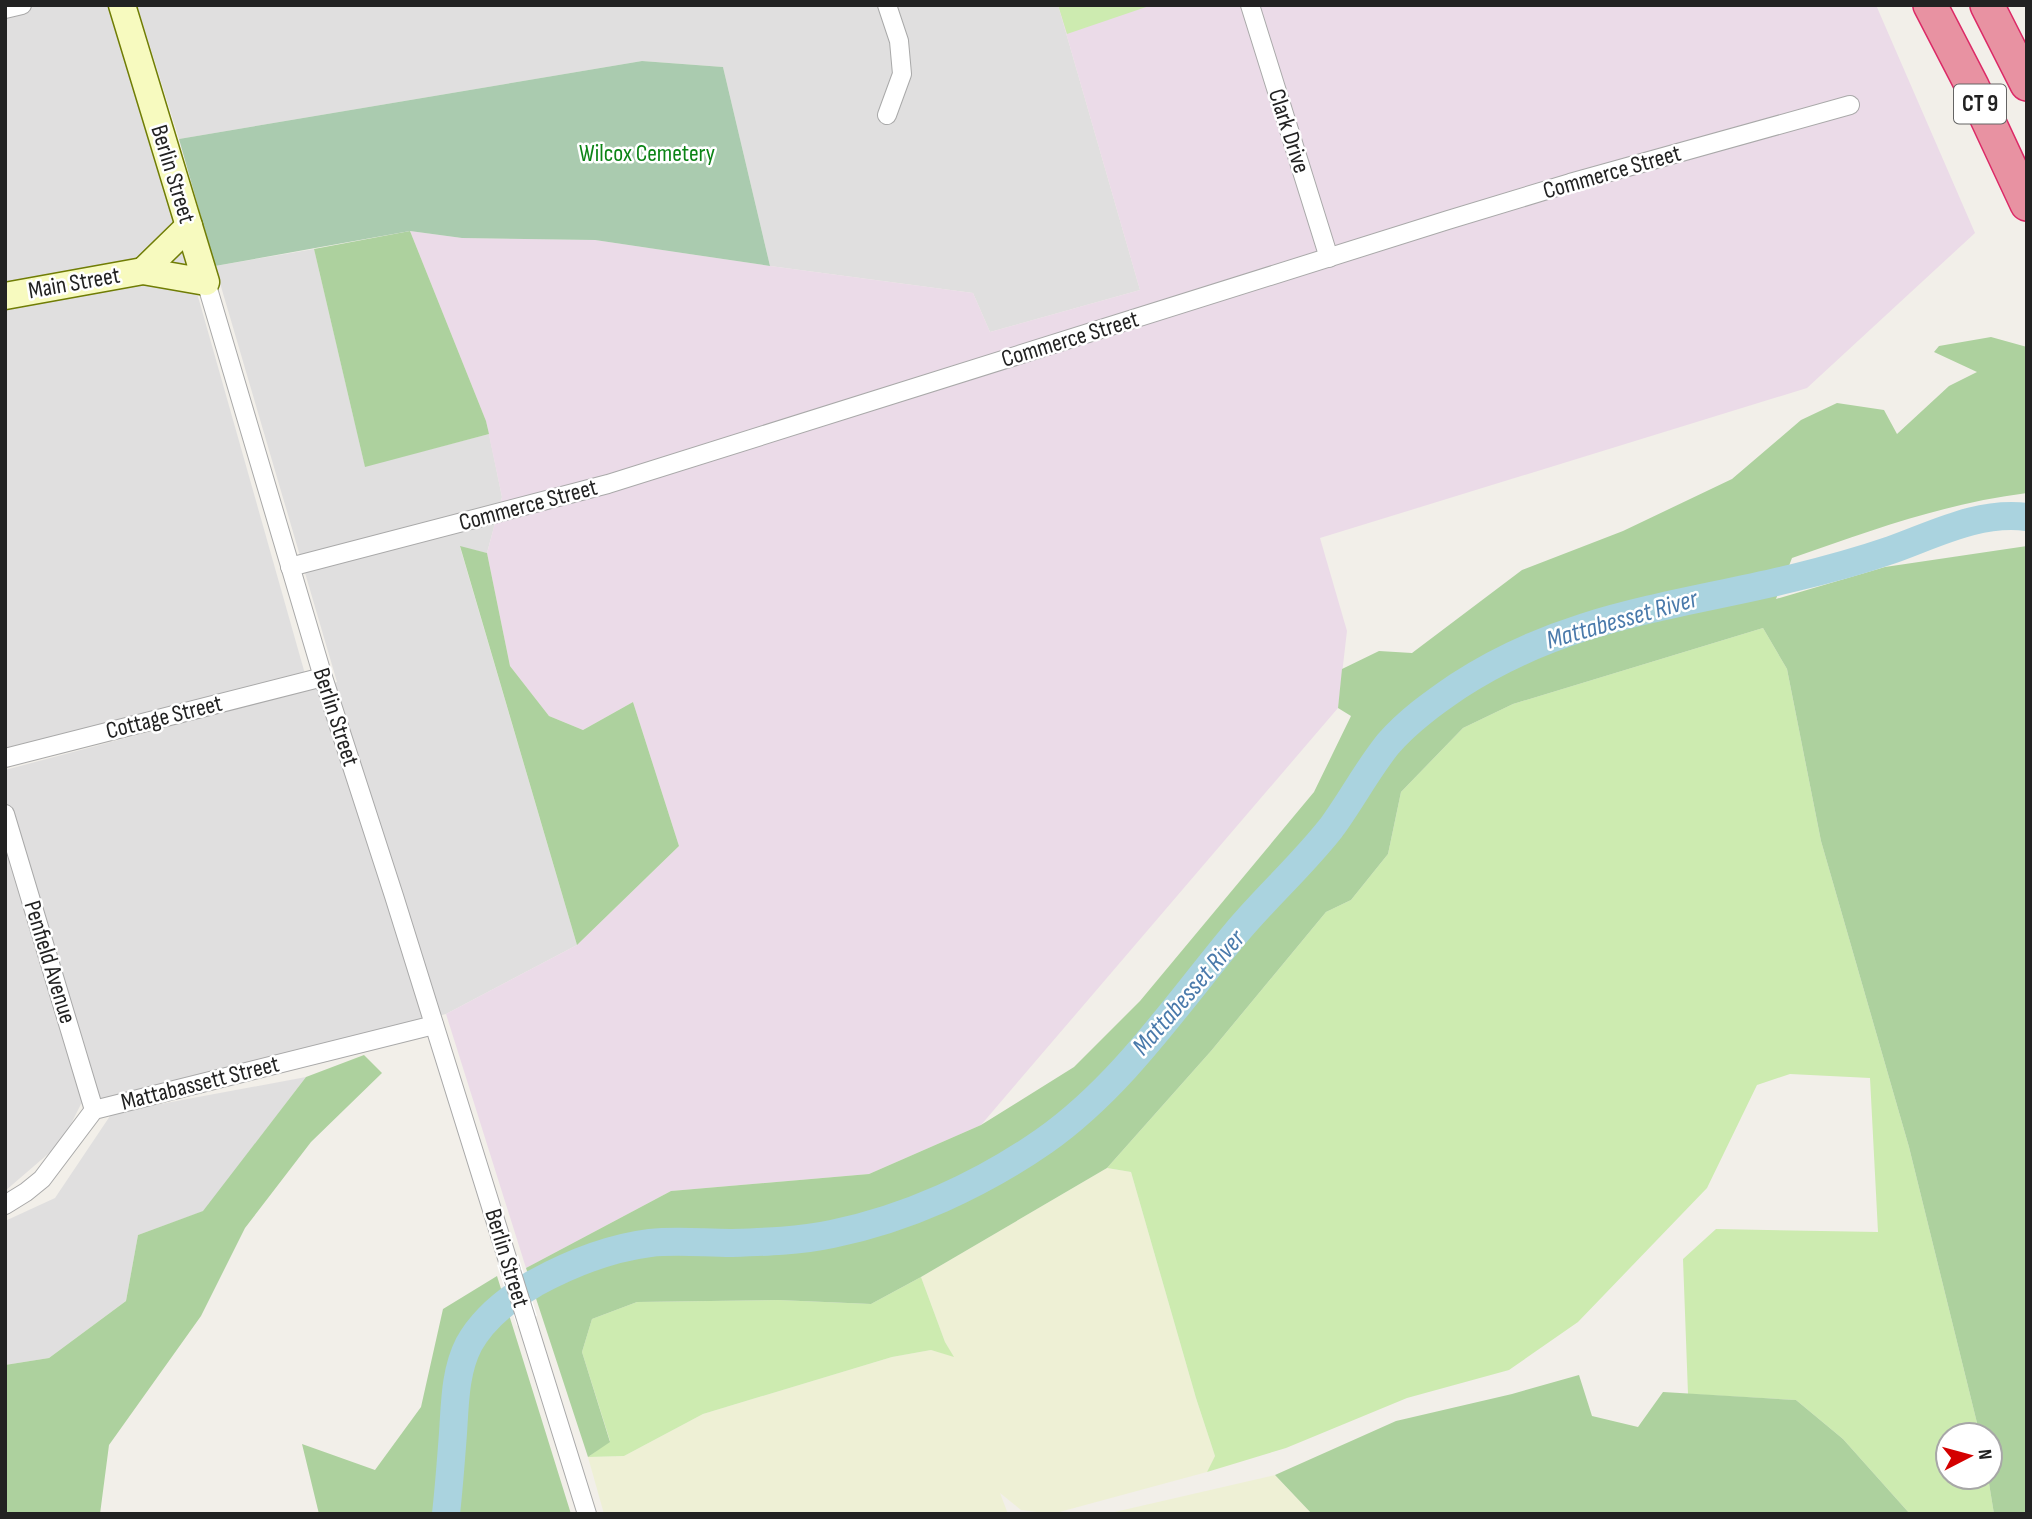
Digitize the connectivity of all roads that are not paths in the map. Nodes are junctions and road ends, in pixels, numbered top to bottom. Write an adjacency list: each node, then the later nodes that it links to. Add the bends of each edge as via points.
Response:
1 (22, 5): 7 (street)
2 (122, 5): 12 (street, Berlin Street)
3 (887, 5): 10 (street, via 899,41 902,74)
4 (1250, 5): 13 (street, Clark Drive)
5 (1930, 5): 11 (highway, CT 9)
6 (1987, 5): 8 (highway, CT 9)
7 (5, 9)
8 (2027, 84)
9 (1850, 105): 13 (street, Commerce Street, via 1570,183)
10 (887, 115)
11 (2027, 204)
12 (189, 226): 14 (street, Main Street); 15 (street, Berlin Street)
13 (1329, 258): 17 (street, Commerce Street, via 608,484)
14 (143, 271): 15 (street, Main Street); 16 (street, Main Street)
15 (206, 282): 17 (street, Berlin Street)
16 (5, 296)
17 (290, 567): 18 (street, Berlin Street)
18 (323, 677): 19 (street, Cottage Street); 21 (street, Berlin Street)
19 (5, 758)
20 (5, 814): 22 (street, Penfield Avenue)
21 (434, 1025): 22 (street, Mattabassett Street); 24 (street, Berlin Street)
22 (94, 1110): 23 (street, Mattabassett Street, via 42,1179)
23 (5, 1205)
24 (587, 1514)

